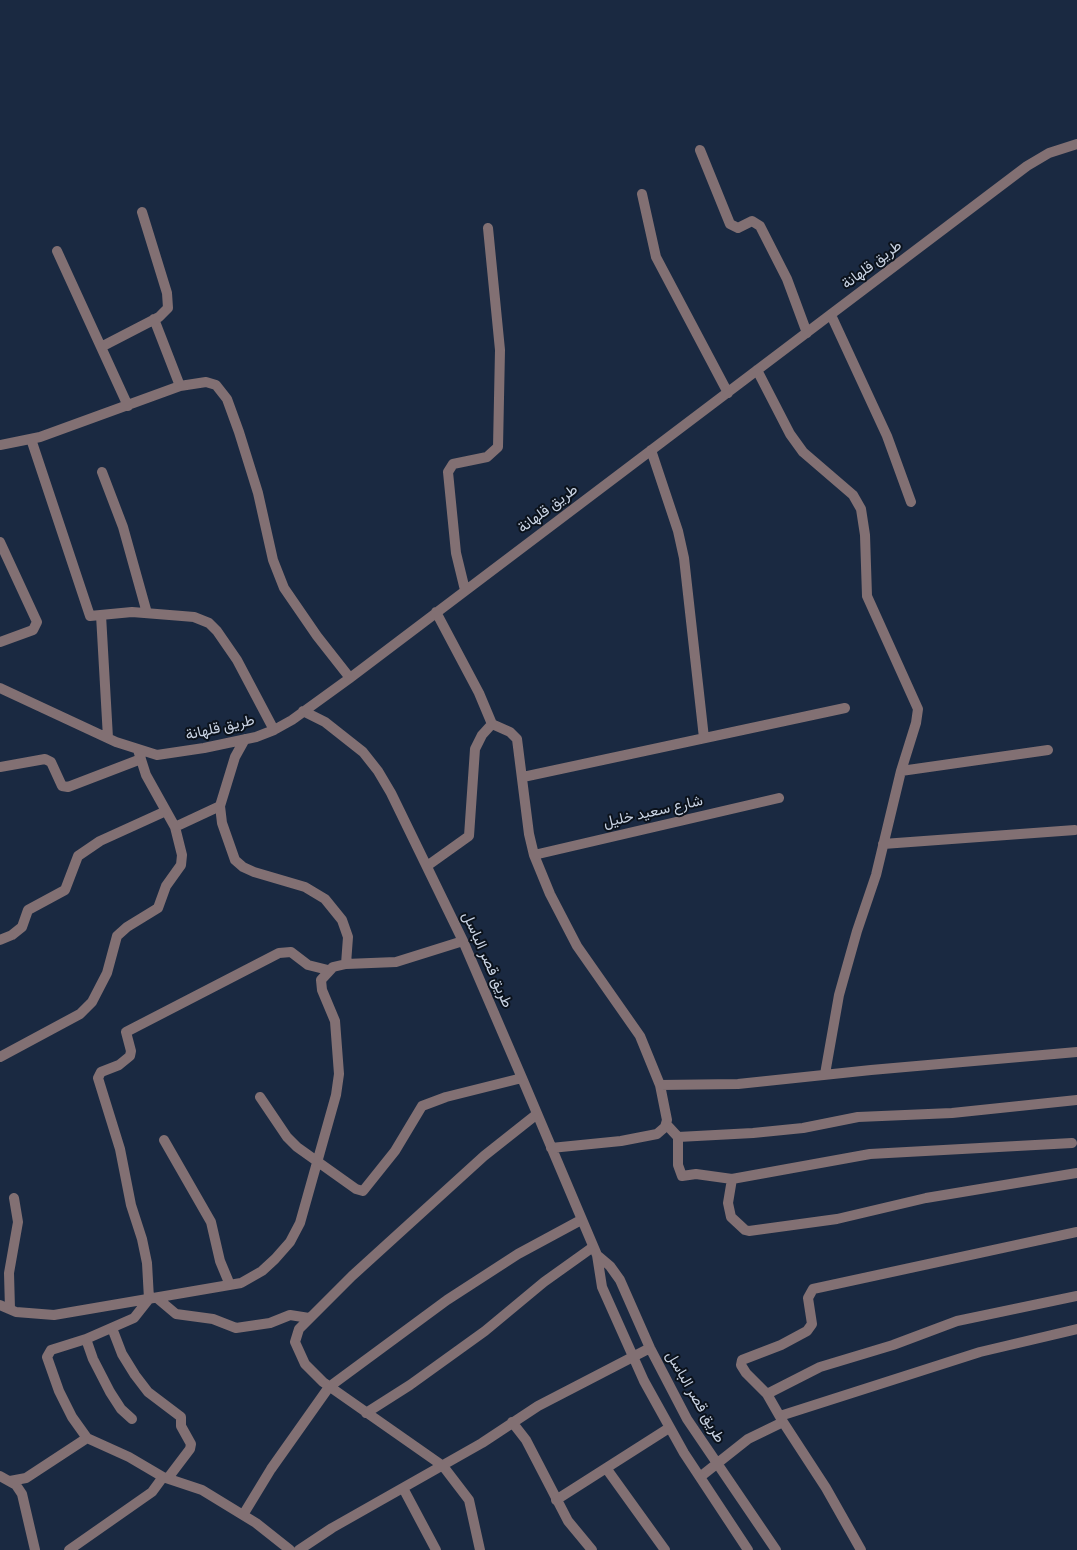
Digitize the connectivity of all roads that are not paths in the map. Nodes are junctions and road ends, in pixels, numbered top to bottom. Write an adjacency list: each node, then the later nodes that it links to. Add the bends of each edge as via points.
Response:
1 (1077, 144): 7 (street, طريق قلهانة, via 1049,153 1027,166)
2 (700, 150): 9 (street, via 730,224 738,228 752,221 760,226 786,279)
3 (642, 194): 13 (street, via 656,257)
4 (142, 212): 8 (street, via 169,303 165,312)
5 (488, 228): 21 (street, via 500,350 498,448 487,457 453,464 448,472 456,553)
6 (57, 252): 10 (street)
7 (831, 315): 9 (street, طريق قلهانة); 19 (street, via 887,436)
8 (154, 319): 10 (street); 12 (street)
9 (807, 334): 11 (street, طريق قلهانة)
10 (101, 347): 14 (street)
11 (757, 370): 13 (street, طريق قلهانة); 38 (street, via 802,452 853,496 861,509 867,596 917,704 916,723)
12 (180, 386): 14 (street); 26 (street, via 211,382 227,399 258,493 273,560 284,588)
13 (728, 392): 17 (street, طريق قلهانة)
14 (128, 406): 15 (street)
15 (31, 440): 16 (street); 24 (street, via 90,616)
16 (0, 445)
17 (651, 450): 21 (street, طريق قلهانة); 33 (street, via 684,558)
18 (102, 472): 23 (street, via 123,527)
19 (911, 502)
20 (0, 542): 25 (street, via 37,622 33,630)
21 (465, 590): 22 (street, طريق قلهانة)
22 (436, 612): 26 (street, طريق قلهانة); 30 (street)
23 (147, 614): 24 (street); 31 (street, via 194,617 208,623 237,660)
24 (101, 615): 32 (street)
25 (0, 642)
26 (350, 678): 29 (street, طريق قلهانة)
27 (0, 688): 32 (street, طريق قلهانة)
28 (845, 708): 33 (street)
29 (303, 711): 31 (street, طريق قلهانة); 47 (street, طريق قصر الباسل, via 325,722 363,752 378,772)
30 (492, 724): 39 (street, via 517,739); 47 (street, via 475,749 469,836)
31 (274, 730): 34 (street, طريق قلهانة)
32 (108, 738): 36 (street, طريق قلهانة)
33 (704, 738): 39 (street)
34 (245, 739): 36 (street, طريق قلهانة, via 174,754); 41 (street, via 235,757)
35 (1048, 750): 38 (street)
36 (139, 754): 37 (street, via 68,788 62,786 51,762 45,759); 42 (street, via 146,775)
37 (0, 767)
38 (901, 771): 45 (street)
39 (523, 777): 46 (street)
40 (779, 798): 46 (street, شارع سعيد خليل)
41 (220, 806): 43 (street); 50 (street, via 225,834 238,864 266,877 305,887 337,911 348,937)
42 (166, 810): 43 (street); 48 (street, via 100,841 78,856 65,890 28,910 22,927)
43 (175, 827): 53 (street, via 182,865 166,886 158,908 117,936 107,973 92,1002 80,1014)
44 (1075, 830): 45 (street)
45 (883, 844): 54 (street, via 839,995)
46 (534, 855): 56 (street, via 576,946 636,1031)
47 (427, 866): 49 (street, طريق قصر الباسل)
48 (0, 940)
49 (463, 941): 50 (street, via 396,962); 55 (street, طريق قصر الباسل)
50 (346, 964): 51 (street)
51 (328, 970): 65 (street, via 322,980 322,990 335,1021 340,1074); 74 (street, via 308,965 291,952 279,953 130,1029 126,1034 130,1056 99,1075 98,1083 120,1148)
52 (1077, 1052): 54 (street)
53 (0, 1057)
54 (825, 1074): 56 (street, via 738,1084)
55 (522, 1078): 59 (street, طريق قصر الباسل); 65 (street, via 422,1106 395,1151 364,1191)
56 (660, 1085): 60 (street)
57 (260, 1097): 65 (street, via 287,1137)
58 (1077, 1100): 61 (street, via 952,1113 858,1117 802,1128)
59 (537, 1114): 64 (street, طريق قصر الباسل); 77 (street, via 484,1156)
60 (666, 1124): 61 (street); 64 (street, via 661,1131 649,1136)
61 (678, 1137): 67 (street, via 678,1165 682,1176 696,1174)
62 (164, 1140): 72 (street, via 210,1222)
63 (1072, 1143): 67 (street, via 870,1154)
64 (551, 1148): 69 (street, طريق قصر الباسل)
65 (318, 1163): 72 (street, via 300,1223 290,1242 262,1271 241,1283)
66 (1077, 1174): 67 (street, via 749,1231 731,1217 728,1203)
67 (732, 1179)
68 (14, 1198): 76 (street, via 18,1222 10,1258)
69 (581, 1220): 71 (street, طريق قصر الباسل); 83 (street, via 518,1254 447,1300)
70 (1077, 1232): 84 (street, via 813,1289 808,1298 812,1324 807,1331 742,1360 746,1373)
71 (595, 1251): 81 (street, طريق قصر الباسل, via 620,1280); 82 (street, طريق قصر الباسل, via 602,1287); 85 (street, via 544,1282 484,1330)
72 (230, 1285): 74 (street)
73 (1077, 1296): 84 (street, via 958,1321 820,1367)
74 (153, 1298): 76 (street, via 54,1314); 77 (street, via 176,1314 212,1319 236,1328 270,1323 290,1315); 78 (street, via 137,1316)
75 (0, 1305): 76 (street)
76 (10, 1309)
77 (309, 1318): 83 (street, via 299,1328 295,1342 297,1350 305,1364)
78 (112, 1328): 80 (street); 94 (street, via 135,1375 148,1392 181,1417 181,1426 191,1444)
79 (1077, 1329): 87 (street, via 980,1352)
80 (86, 1339): 86 (street, via 110,1392); 90 (street, via 51,1350 47,1357 59,1391)
81 (650, 1348): 82 (street); 91 (street, طريق قصر الباسل, via 687,1419)
82 (633, 1357): 88 (street); 89 (street, طريق قصر الباسل)
83 (329, 1387): 85 (street); 99 (street, via 271,1469)
84 (767, 1394): 87 (street)
85 (366, 1413): 92 (street)
86 (132, 1419)
87 (781, 1419): 91 (street); 110 (street)
88 (512, 1422): 92 (street); 98 (street, via 526,1440)
89 (669, 1428): 93 (street); 95 (street, طريق قصر الباسل)
90 (86, 1438): 94 (street, via 129,1456); 96 (street, via 26,1478)
91 (717, 1463): 95 (street); 109 (street, طريق قصر الباسل)
92 (443, 1466): 97 (street); 105 (street, via 469,1500)
93 (606, 1468): 98 (street); 107 (street)
94 (166, 1477): 99 (street, via 202,1490); 101 (street, via 152,1492)
95 (700, 1477): 108 (street, طريق قصر الباسل)
96 (5, 1479): 100 (street, via 16,1485 25,1501)
97 (403, 1488): 103 (street); 104 (street)
98 (556, 1500): 106 (street, via 568,1521)
99 (244, 1515): 102 (street)
100 (35, 1550)
101 (69, 1550)
102 (290, 1550)
103 (299, 1550)
104 (436, 1550)
105 (480, 1550)
106 (592, 1550)
107 (665, 1550)
108 (748, 1550)
109 (776, 1550)
110 (861, 1550)

